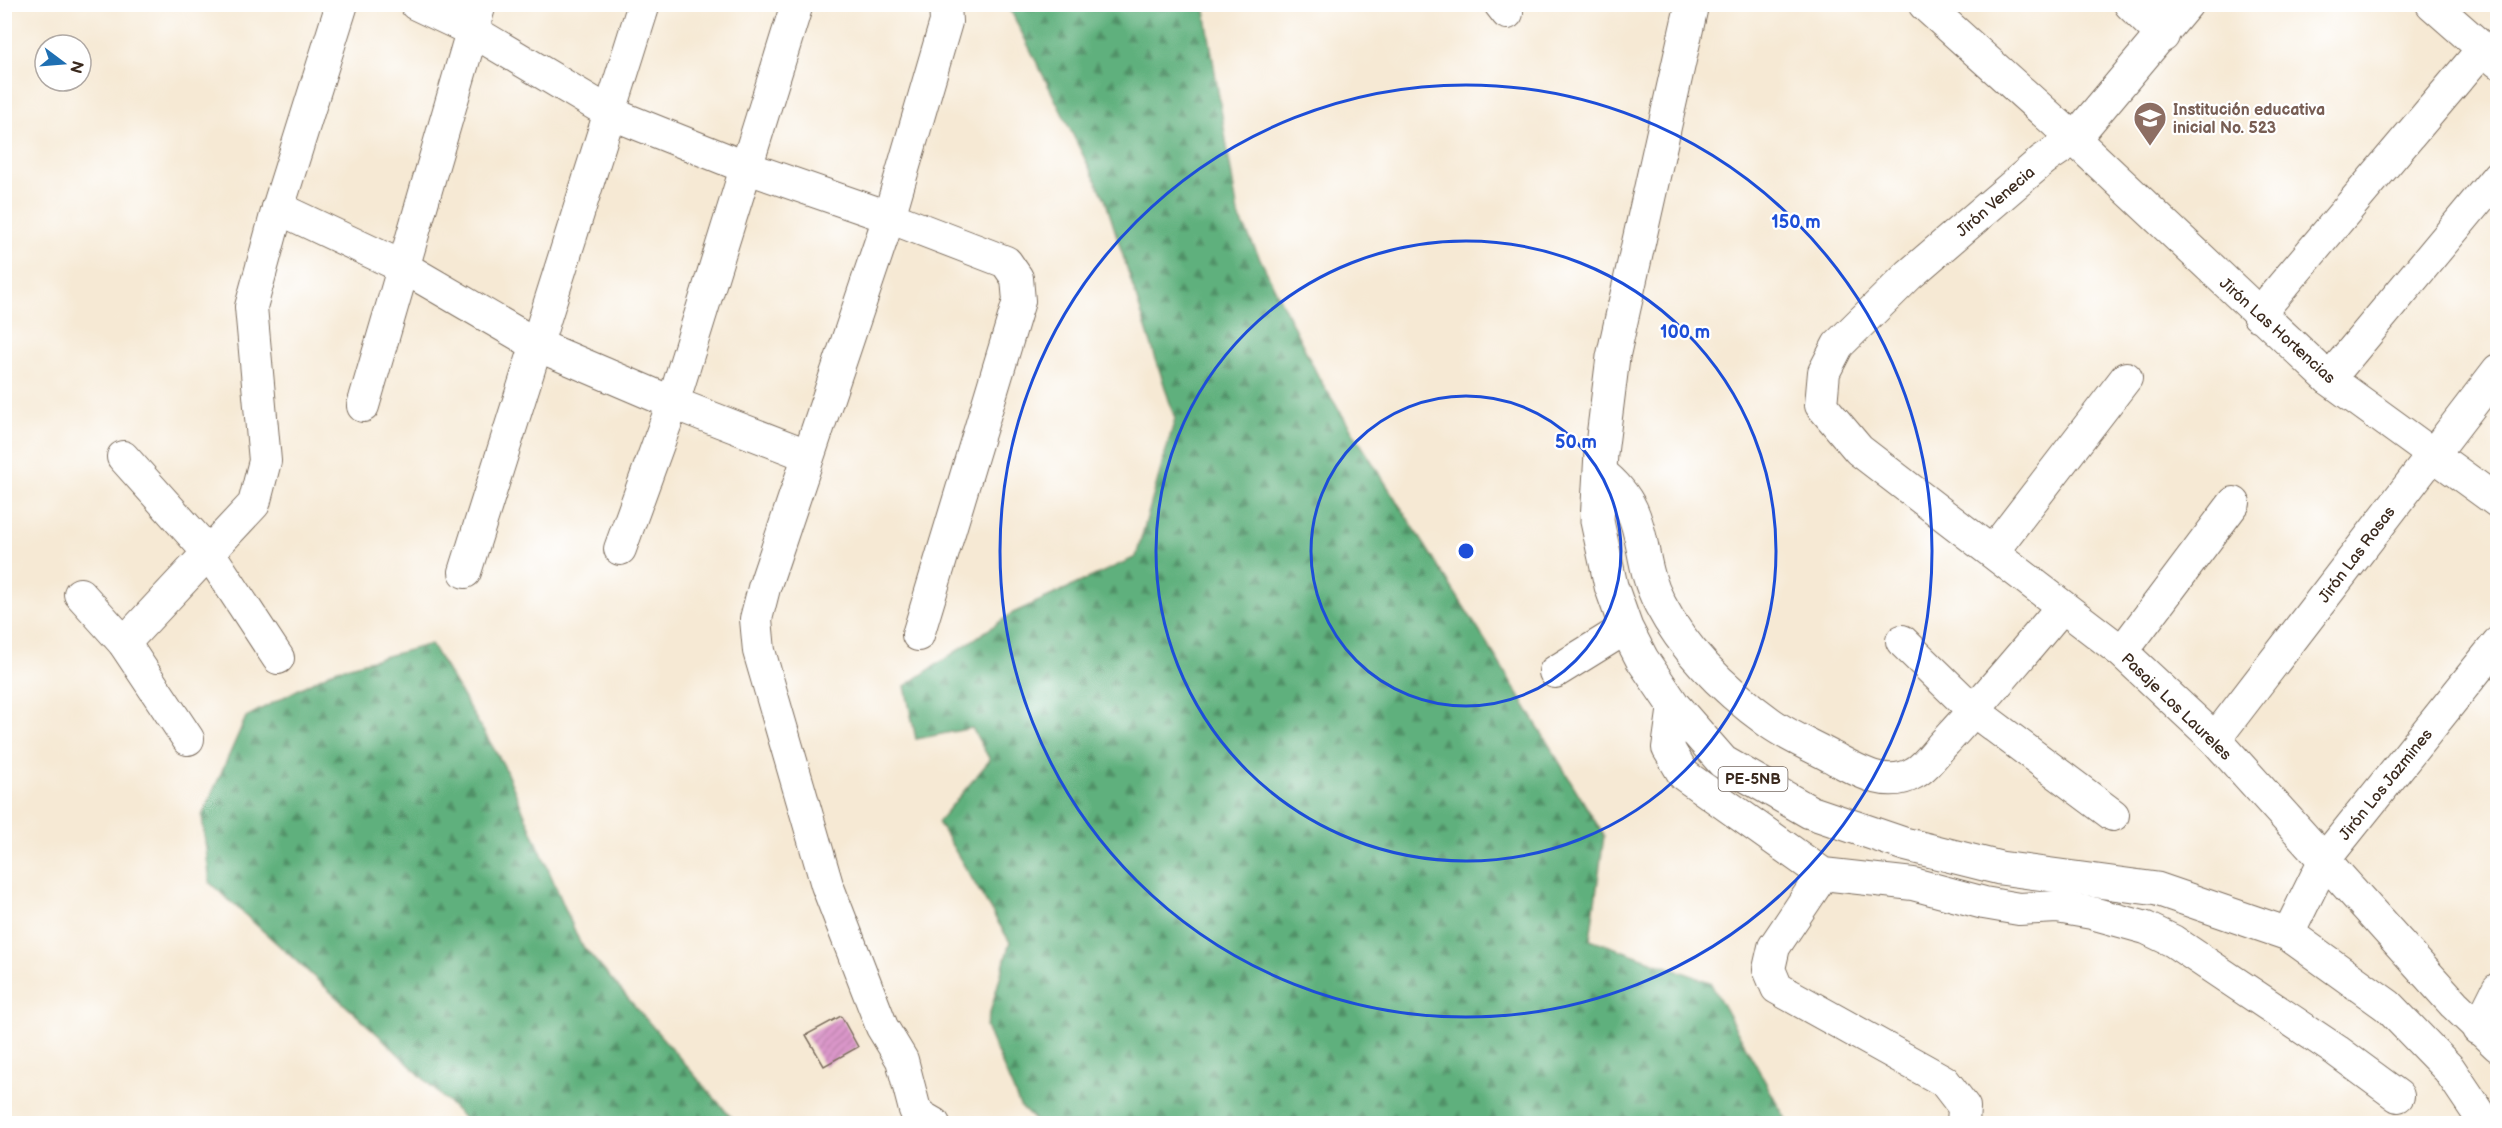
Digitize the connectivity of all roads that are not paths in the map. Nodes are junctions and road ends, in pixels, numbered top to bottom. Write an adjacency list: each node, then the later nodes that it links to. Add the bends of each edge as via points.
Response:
1 (342, 4): 18 (street)
2 (416, 4): 11 (street)
3 (644, 4): 14 (street)
4 (797, 4): 16 (street)
5 (945, 4): 19 (street, via 946,22)
6 (1692, 4): 32 (highway, PE-5NB, via 1613,357)
7 (1924, 4): 15 (street, Jirón Las Hortencias)
8 (2130, 4): 12 (street)
9 (2187, 4): 12 (street, Jirón Venecia)
10 (2432, 4): 13 (street)
11 (475, 17): 14 (street); 20 (street)
12 (2163, 36): 15 (street, Jirón Venecia)
13 (2490, 56): 21 (street)
14 (610, 112): 16 (street); 22 (street)
15 (2074, 140): 21 (street, Jirón Las Hortencias); 27 (street, Jirón Venecia, via 2043,160 1909,275 1838,345 1824,372)
16 (745, 167): 19 (street); 26 (street)
17 (2498, 176): 25 (street)
18 (278, 208): 20 (street); 37 (street, via 250,307 265,461 254,504)
19 (889, 216): 29 (street); 42 (street, via 1006,262 1017,278 1019,301)
20 (405, 268): 22 (street); 28 (street)
21 (2258, 315): 25 (street, Jirón Las Hortencias)
22 (537, 345): 26 (street); 38 (street)
23 (2498, 370): 30 (street, Jirón Las Rosas)
24 (2126, 378): 36 (street)
25 (2329, 379): 30 (street, Jirón Las Hortencias)
26 (673, 403): 29 (street); 35 (street)
27 (1821, 405): 36 (street, Pasaje Los Laureles, via 1859,450)
28 (363, 406)
29 (807, 455): 60 (street, via 756,619 759,651 827,885 882,1027 902,1060 915,1110)
30 (2432, 456): 33 (street, Jirón Las Hortencias); 52 (street, Jirón Las Rosas)
31 (123, 457): 37 (street)
32 (1600, 472): 41 (highway, PE-5NB, via 1598,521 1611,586); 50 (street, via 1630,502 1653,592 1671,625 1716,677 1771,724 1860,772 1885,780 1915,773)
33 (2498, 502)
34 (2234, 503): 46 (street)
35 (620, 549)
36 (1993, 551): 40 (street, Pasaje Los Laureles)
37 (209, 553): 44 (street); 47 (street)
38 (465, 572)
39 (80, 594): 44 (street)
40 (2062, 607): 46 (street, Pasaje Los Laureles); 50 (street)
41 (1626, 628): 48 (street); 49 (highway, PE-5NB)
42 (918, 635)
43 (1902, 641): 50 (street)
44 (124, 643): 51 (street)
45 (2498, 643): 54 (street, Jirón Los Jazmines)
46 (2122, 652): 52 (street, Pasaje Los Laureles)
47 (278, 658)
48 (1555, 672)
49 (1674, 706): 55 (street, via 1668,748 1684,775); 56 (highway, PE-5NB, via 1723,762 1810,812 1904,844 2000,868 2157,889)
50 (1974, 711): 53 (street)
51 (188, 739)
52 (2215, 739): 54 (street, Pasaje Los Laureles)
53 (2113, 815)
54 (2325, 859): 56 (street, Jirón Los Jazmines); 58 (street, Pasaje Los Laureles)
55 (1823, 874): 59 (street, via 1913,884 2019,909 2057,907 2146,928 2173,941); 61 (street, via 1774,947 1769,969 1777,988 1944,1081 1964,1107)
56 (2288, 934): 62 (highway, PE-5NB, via 2388,1006 2449,1069)
57 (2498, 989): 58 (street)
58 (2488, 1037)
59 (2398, 1096)
60 (934, 1124)
61 (1963, 1124)
62 (2486, 1124)

